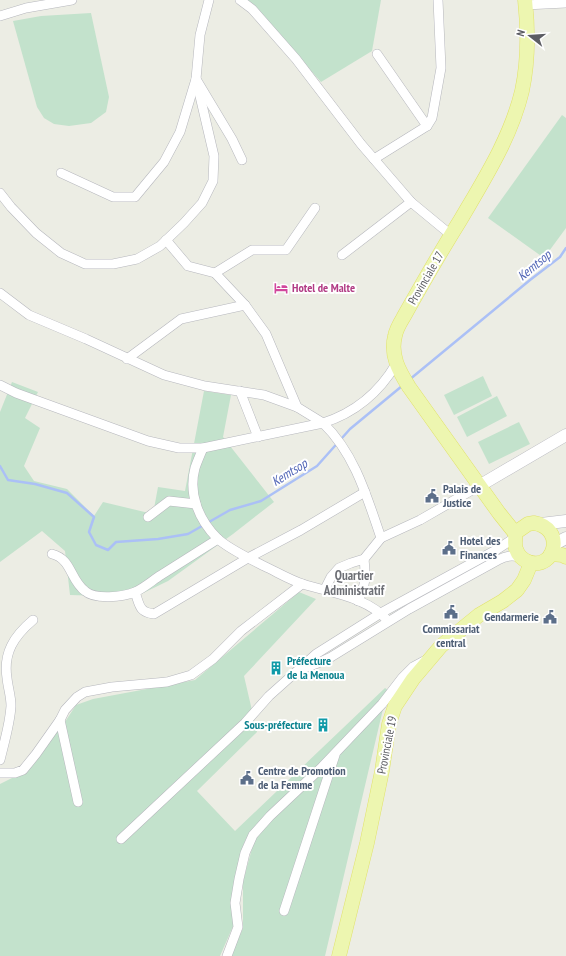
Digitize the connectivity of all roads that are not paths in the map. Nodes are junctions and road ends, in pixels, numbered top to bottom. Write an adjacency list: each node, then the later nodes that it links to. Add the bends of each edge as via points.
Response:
1 (72, 0): 7 (street, via 26,8)
2 (209, 0): 9 (street, via 200,35)
3 (240, 0): 11 (street, via 296,59)
4 (438, 0): 10 (street, via 441,68 432,118)
5 (532, 2): 6 (street); 17 (main road, Provinciale 17, via 525,74 518,106 488,173)
6 (566, 3)
7 (0, 16)
8 (377, 54): 10 (street)
9 (196, 79): 12 (street); 13 (street, via 180,132 164,162 135,197 114,197); 18 (street, via 214,156 213,181 202,203)
10 (427, 126): 11 (street)
11 (374, 159): 15 (street)
12 (242, 160)
13 (61, 173)
14 (0, 193): 18 (street, via 36,233 61,253 85,264 113,264 137,259)
15 (411, 202): 17 (street); 19 (street)
16 (315, 208): 20 (street, via 286,250 252,250)
17 (451, 235): 24 (main road, Provinciale 17, via 395,335 394,350)
18 (166, 240): 20 (street, via 188,266)
19 (342, 255)
20 (215, 273): 22 (street)
21 (0, 293): 23 (street, via 29,315)
22 (245, 305): 23 (street, via 181,319); 27 (street, via 266,334)
23 (127, 358): 26 (street, via 168,377)
24 (402, 376): 28 (street, via 388,379 351,412); 32 (main road)
25 (0, 384): 31 (street, via 16,393 148,441 179,448)
26 (240, 391): 27 (street, via 264,395); 30 (street)
27 (297, 407): 28 (street)
28 (323, 423): 30 (street); 33 (street, via 335,435)
29 (566, 435): 32 (main road)
30 (258, 437): 31 (street)
31 (202, 448): 34 (street, via 193,485)
32 (479, 486): 38 (main road); 39 (street, via 420,520)
33 (365, 492): 39 (street); 44 (street)
34 (196, 504): 35 (street, via 169,501); 40 (street, via 204,521)
35 (148, 517)
36 (566, 521): 37 (main road)
37 (541, 524): 38 (main road, via 528,524); 41 (main road, via 551,531)
38 (515, 535): 46 (main road, via 515,547); 51 (street, via 496,550)
39 (381, 538): 45 (street)
40 (218, 539): 44 (street); 49 (street)
41 (557, 545): 43 (main road); 46 (main road, via 542,561)
42 (52, 554): 49 (street, via 62,558 85,592 97,597 111,597)
43 (566, 557)
44 (248, 558): 47 (street); 49 (street, via 154,614 145,613)
45 (364, 559): 48 (street, via 339,568); 50 (street, via 366,576 364,589)
46 (526, 560): 53 (street, via 512,555 505,556); 54 (main road, Provinciale 19, via 524,580 517,590 456,633)
47 (302, 584): 48 (street); 57 (street, via 241,631 213,659 191,675 167,682 85,692 71,702)
48 (325, 589): 50 (street)
49 (135, 592)
50 (358, 601): 51 (street)
51 (381, 613): 53 (street); 55 (street, via 316,654)
52 (33, 620): 56 (street, via 15,638 9,651 5,665 11,697)
53 (388, 621): 55 (street, via 331,657)
54 (432, 656): 58 (street, via 413,666 382,704); 65 (main road, Provinciale 19, via 395,706 389,724 367,843)
55 (300, 669): 62 (street)
56 (4, 720): 59 (street)
57 (60, 720): 60 (street, via 23,770); 61 (street)
58 (336, 752): 63 (street); 64 (street, via 253,834 245,853 235,903 238,927)
59 (0, 760)
60 (0, 773)
61 (78, 802)
62 (121, 839)
63 (284, 911)
64 (227, 956)
65 (339, 956)

